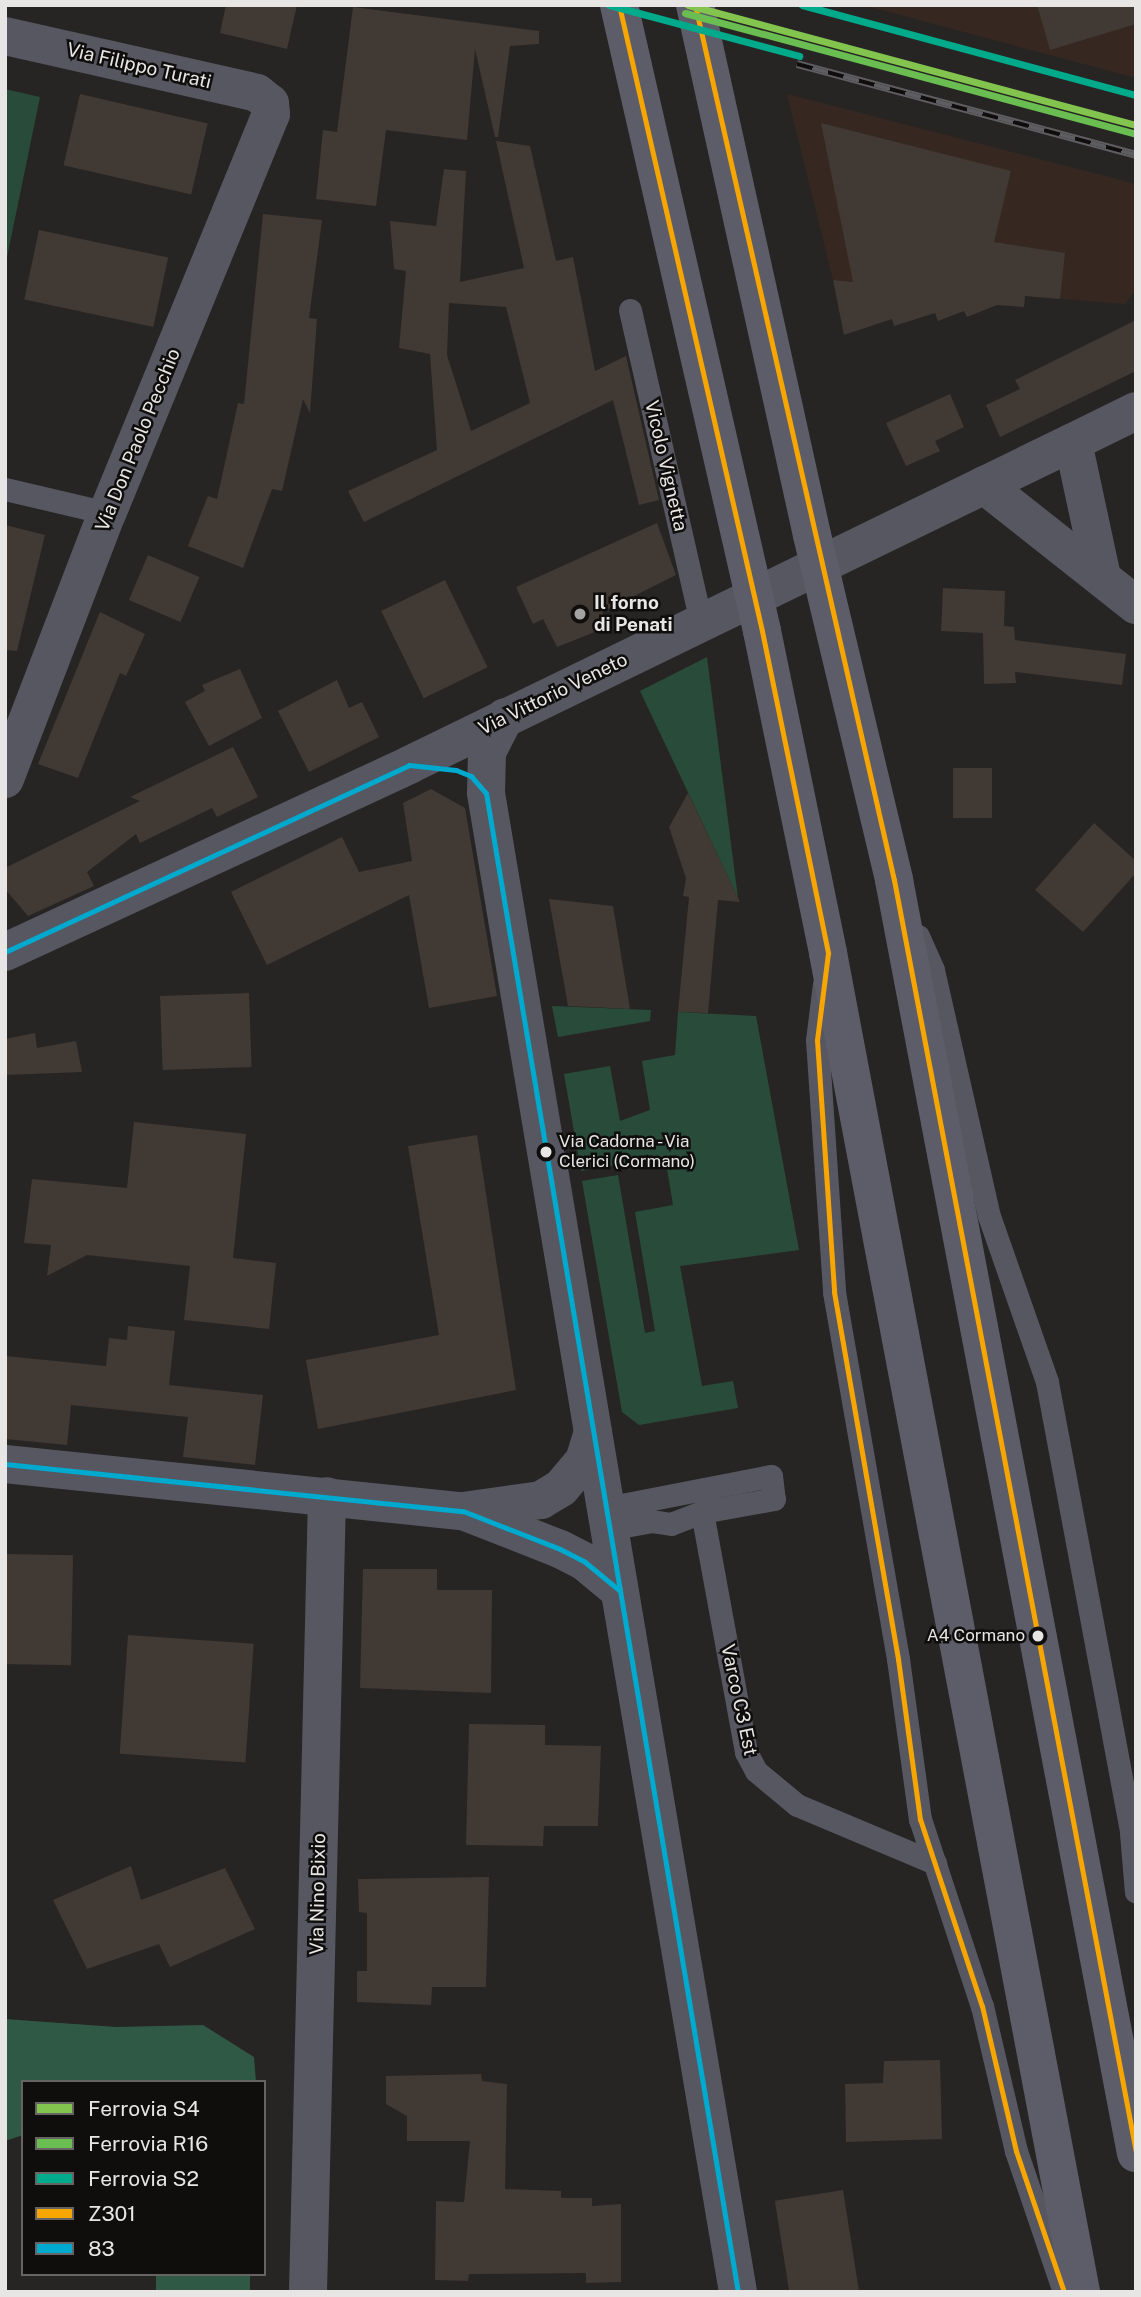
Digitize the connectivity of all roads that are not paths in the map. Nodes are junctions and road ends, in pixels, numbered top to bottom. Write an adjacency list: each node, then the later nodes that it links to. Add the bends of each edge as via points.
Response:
1 (619, 5): 20 (highway, via 762,631)
2 (695, 5): 18 (highway)
3 (5, 36): 4 (street, Via Filippo Turati, via 257,93)
4 (270, 103): 10 (street, Via Don Paolo Pecchio, via 269,126)
5 (630, 310): 13 (lane, Vicolo Vignetta)
6 (1136, 411): 7 (street, Via Vittorio Veneto)
7 (1073, 442): 8 (street, Via Vittorio Veneto); 11 (street)
8 (984, 485): 11 (street); 13 (street, Via Vittorio Veneto)
9 (5, 489): 10 (lane)
10 (107, 513): 16 (street, Via Don Paolo Pecchio)
11 (1101, 573): 12 (street)
12 (1136, 605)
13 (701, 622): 14 (street, Via Vittorio Veneto)
14 (505, 717): 15 (street, Via Vittorio Veneto); 17 (street, via 487,752)
15 (409, 765): 17 (street, via 456,770 471,776); 19 (street, Via Vittorio Veneto)
16 (5, 779)
17 (486, 793): 21 (street)
18 (894, 880): 29 (lane, via 933,970 989,1216 1047,1382 1131,1833); 30 (highway)
19 (5, 952)
20 (828, 953): 28 (lane, via 817,1040 834,1292 898,1659 920,1819); 34 (highway)
21 (593, 1432): 24 (street, via 584,1461 552,1495 515,1506); 26 (street)
22 (5, 1464): 23 (street)
23 (327, 1496): 24 (street); 31 (street, Via Nino Bixio)
24 (463, 1511): 27 (street, via 560,1549 585,1562)
25 (702, 1512): 26 (lane, via 671,1524); 26 (lane, via 774,1499 771,1476); 28 (lane, Varco C3 Est, via 746,1752 756,1771 797,1805)
26 (607, 1518): 27 (street)
27 (619, 1590): 32 (street)
28 (934, 1863): 33 (lane, via 982,2006 1016,2151)
29 (1136, 1892)
30 (1136, 2153)
31 (308, 2292)
32 (738, 2292)
33 (1065, 2292)
34 (1081, 2292)

